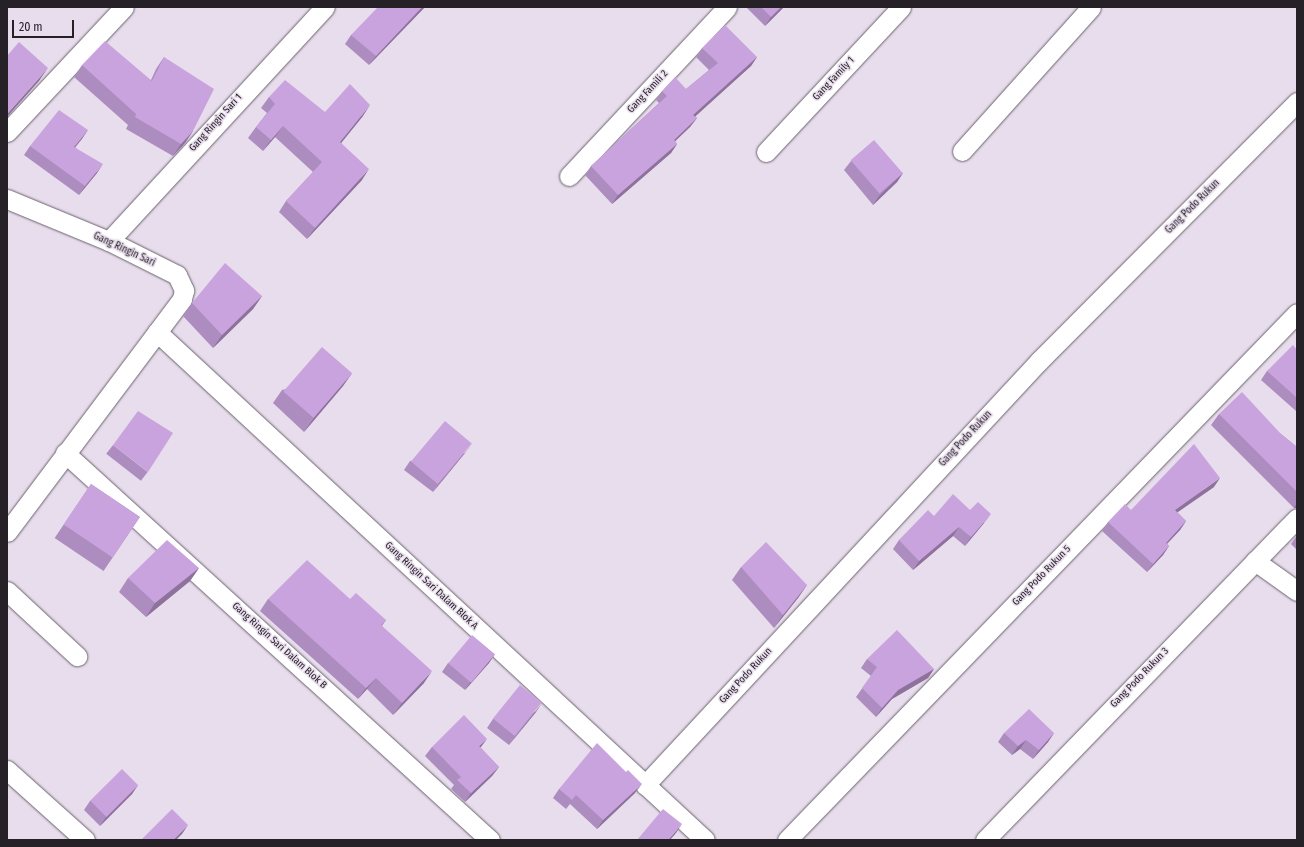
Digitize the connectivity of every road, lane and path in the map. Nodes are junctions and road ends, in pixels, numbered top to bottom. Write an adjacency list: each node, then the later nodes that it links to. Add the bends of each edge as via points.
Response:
1 (124, 7): 7 (street)
2 (325, 7): 12 (street, Gang Ringin Sari 1)
3 (727, 7): 10 (street, Gang Famili 2)
4 (901, 7): 9 (street, Gang Family 1)
5 (1091, 7): 8 (street)
6 (1297, 102): 23 (street, Gang Podo Rukun, via 1039,361)
7 (7, 132)
8 (962, 151)
9 (766, 152)
10 (569, 176)
11 (7, 199): 12 (street, Gang Ringin Sari)
12 (109, 241): 14 (street, Gang Ringin Sari, via 183,281 182,299)
13 (1297, 313): 27 (street, Gang Podo Rukun 5)
14 (157, 332): 15 (street); 23 (street, Gang Ringin Sari Dalam Blok A)
15 (66, 453): 17 (street); 25 (street, Gang Ringin Sari Dalam Blok B)
16 (1297, 518): 18 (street, Gang Podo Rukun 3)
17 (7, 532)
18 (1255, 561): 20 (street); 28 (street, Gang Podo Rukun 3)
19 (7, 591): 21 (street)
20 (1297, 591)
21 (77, 656)
22 (7, 770): 24 (street)
23 (645, 785): 26 (street, Gang Ringin Sari Dalam Blok A)
24 (85, 840)
25 (490, 840)
26 (704, 840)
27 (787, 840)
28 (985, 840)

